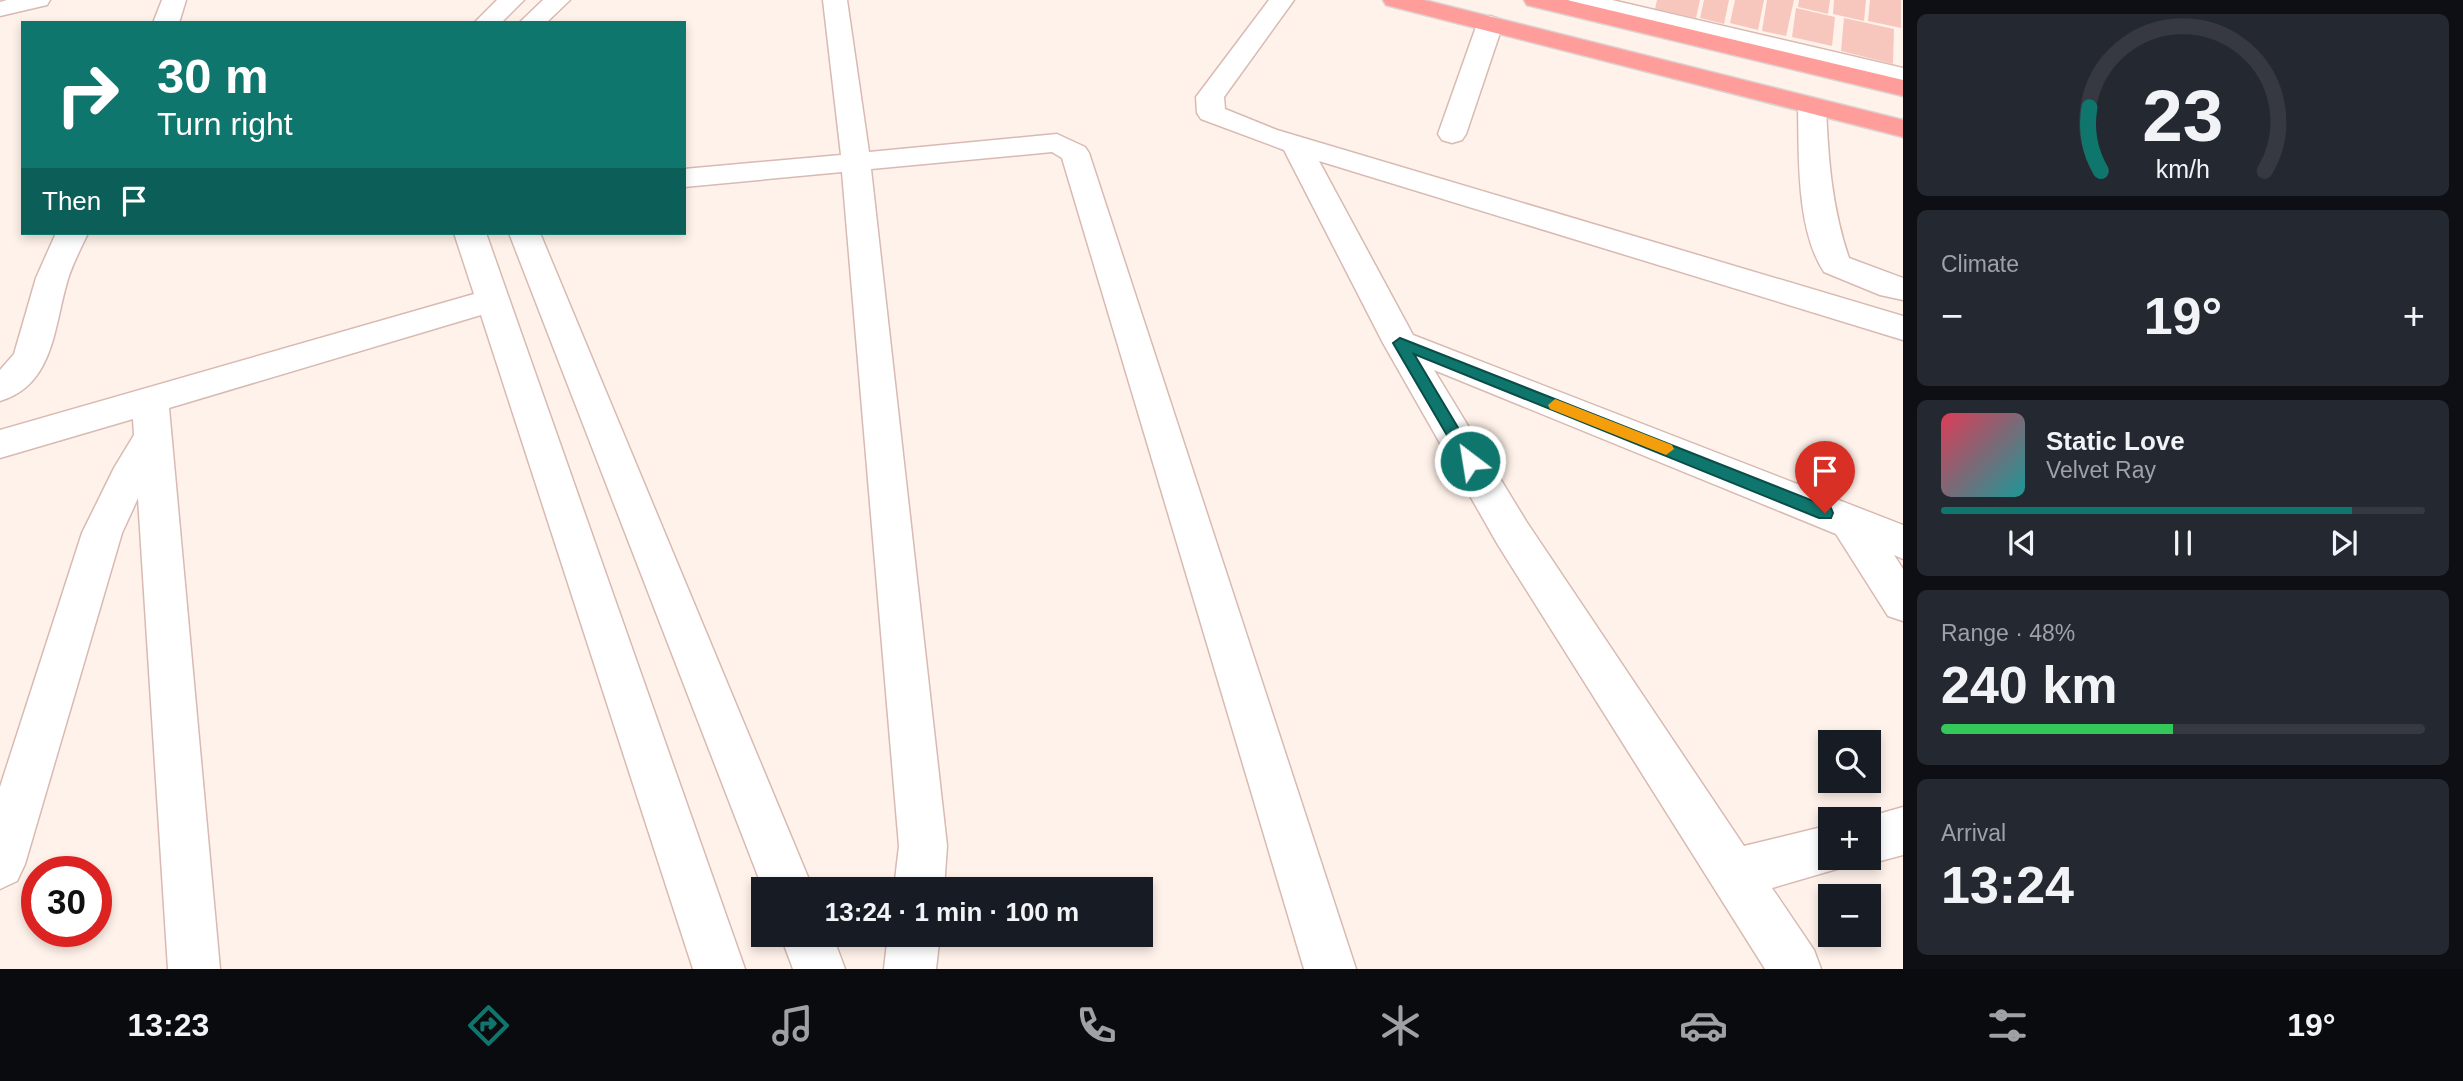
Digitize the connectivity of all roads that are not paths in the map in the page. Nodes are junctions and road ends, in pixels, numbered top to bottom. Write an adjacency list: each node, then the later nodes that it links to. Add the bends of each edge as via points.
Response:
1 (38, 0): 10 (street)
2 (174, 0): 11 (street)
3 (512, 0): 12 (street)
4 (558, 0): 13 (street)
5 (835, 0): 21 (street)
6 (1282, 0): 20 (street, via 1210,97 1211,113)
7 (1395, 0): 14 (highway)
8 (1536, 0): 16 (highway)
9 (1581, 0): 15 (street)
10 (0, 9)
11 (167, 21)
12 (488, 21)
13 (533, 21)
14 (1490, 24): 17 (highway); 19 (street)
15 (1903, 76)
16 (1903, 88)
17 (1812, 106): 18 (highway); 26 (street, via 1814,176 1835,265)
18 (1903, 129)
19 (1452, 135)
20 (1295, 144): 28 (street); 29 (street)
21 (856, 162): 22 (street); 42 (street, via 923,846); 49 (street, via 1057,143 1074,153)
22 (686, 178)
23 (71, 235): 30 (street, via 51,280 38,342 16,380)
24 (471, 235): 27 (street)
25 (525, 235): 41 (street)
26 (1903, 289)
27 (493, 300): 31 (street); 46 (street)
28 (1903, 328)
29 (1400, 343): 33 (street); 40 (street, via 1513,533)
30 (0, 388)
31 (152, 418): 32 (street); 39 (street, via 102,533); 45 (street)
32 (0, 444)
33 (1850, 523): 34 (street); 35 (street)
34 (1903, 542)
35 (1903, 603)
36 (1903, 831): 37 (street)
37 (1881, 837)
38 (1818, 852): 40 (street)
39 (0, 864)
40 (1735, 873): 50 (street)
41 (783, 877)
42 (920, 877)
43 (811, 947): 47 (street)
44 (913, 947): 48 (street)
45 (194, 969)
46 (719, 969)
47 (819, 969)
48 (910, 969)
49 (1330, 969)
50 (1795, 969)

